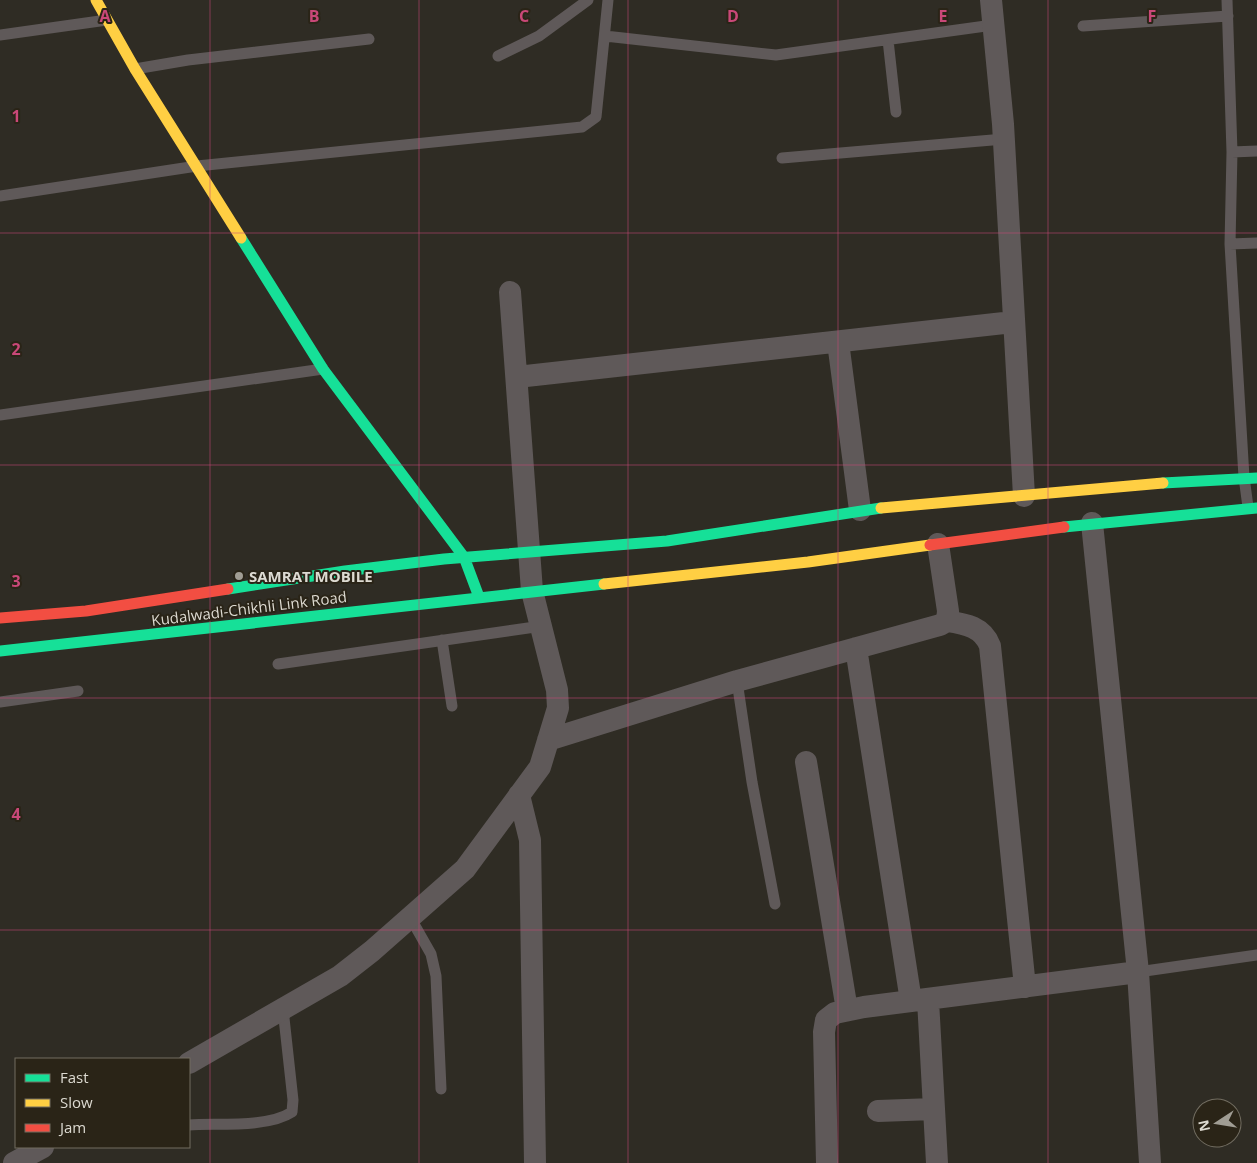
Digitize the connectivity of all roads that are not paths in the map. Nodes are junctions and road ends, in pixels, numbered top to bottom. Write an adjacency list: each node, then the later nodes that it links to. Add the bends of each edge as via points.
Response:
1 (96, 0): 7 (main road)
2 (588, 0): 14 (lane, via 539,36)
3 (608, 0): 11 (lane)
4 (991, 0): 8 (street)
5 (1227, 0): 6 (lane)
6 (1228, 16): 9 (lane); 19 (lane)
7 (108, 20): 10 (lane); 15 (main road)
8 (993, 24): 13 (lane); 17 (street)
9 (1083, 26)
10 (0, 35)
11 (605, 36): 13 (lane, via 776,55); 21 (lane, via 596,116 582,127)
12 (369, 39): 15 (lane)
13 (888, 40): 16 (lane)
14 (498, 56)
15 (135, 68): 21 (main road)
16 (896, 112)
17 (1004, 139): 20 (lane); 26 (street)
18 (1257, 151): 19 (lane)
19 (1232, 152): 24 (lane)
20 (782, 158)
21 (197, 166): 22 (lane); 28 (main road)
22 (0, 196)
23 (1257, 243): 24 (lane)
24 (1230, 244): 31 (lane)
25 (510, 292): 29 (street)
26 (1012, 322): 27 (street); 33 (street)
27 (838, 342): 29 (street); 35 (street)
28 (323, 369): 30 (lane); 39 (main road)
29 (517, 377): 38 (street)
30 (0, 415)
31 (1244, 477): 32 (main road, Kudalwadi-Chikhli Link Road); 33 (main road, Kudalwadi-Chikhli Link Road); 34 (lane)
32 (1257, 478)
33 (1024, 496): 35 (main road, Kudalwadi-Chikhli Link Road)
34 (1253, 508): 36 (main road, Kudalwadi-Chikhli Link Road)
35 (860, 510): 38 (main road, Kudalwadi-Chikhli Link Road, via 667,542)
36 (1092, 523): 37 (main road, Kudalwadi-Chikhli Link Road); 59 (street)
37 (938, 544): 40 (main road, Kudalwadi-Chikhli Link Road, via 729,571); 43 (street)
38 (530, 552): 39 (main road, Kudalwadi-Chikhli Link Road); 40 (street)
39 (464, 557): 41 (main road); 42 (main road, Kudalwadi-Chikhli Link Road, via 345,571 86,612)
40 (532, 591): 41 (main road, Kudalwadi-Chikhli Link Road); 44 (street)
41 (478, 597): 47 (main road, Kudalwadi-Chikhli Link Road)
42 (0, 618)
43 (948, 621): 46 (street); 60 (street, via 977,628 986,636 990,646)
44 (542, 626): 45 (lane); 53 (street, via 558,699)
45 (442, 640): 48 (lane); 52 (lane)
46 (856, 648): 49 (street); 61 (street)
47 (0, 651)
48 (278, 664)
49 (737, 682): 53 (street); 56 (lane)
50 (78, 692): 51 (lane)
51 (0, 702)
52 (452, 706)
53 (548, 740): 55 (street, via 540,767)
54 (806, 762): 63 (street)
55 (519, 795): 57 (street, via 464,869); 71 (street, via 530,840)
56 (775, 904)
57 (410, 917): 62 (street, via 340,976); 65 (lane, via 431,954 436,976)
58 (1257, 955): 59 (lane)
59 (1138, 972): 60 (street); 74 (street)
60 (1025, 987): 61 (street)
61 (920, 1001): 63 (street); 66 (street)
62 (283, 1009): 64 (street); 68 (lane, via 292,1112 281,1119 266,1121)
63 (847, 1010): 72 (street, via 826,1020 824,1032)
64 (190, 1062)
65 (441, 1089)
66 (934, 1109): 67 (street); 73 (street)
67 (878, 1111)
68 (190, 1125)
69 (41, 1148): 70 (street)
70 (14, 1163)
71 (535, 1163)
72 (827, 1163)
73 (937, 1163)
74 (1150, 1163)

